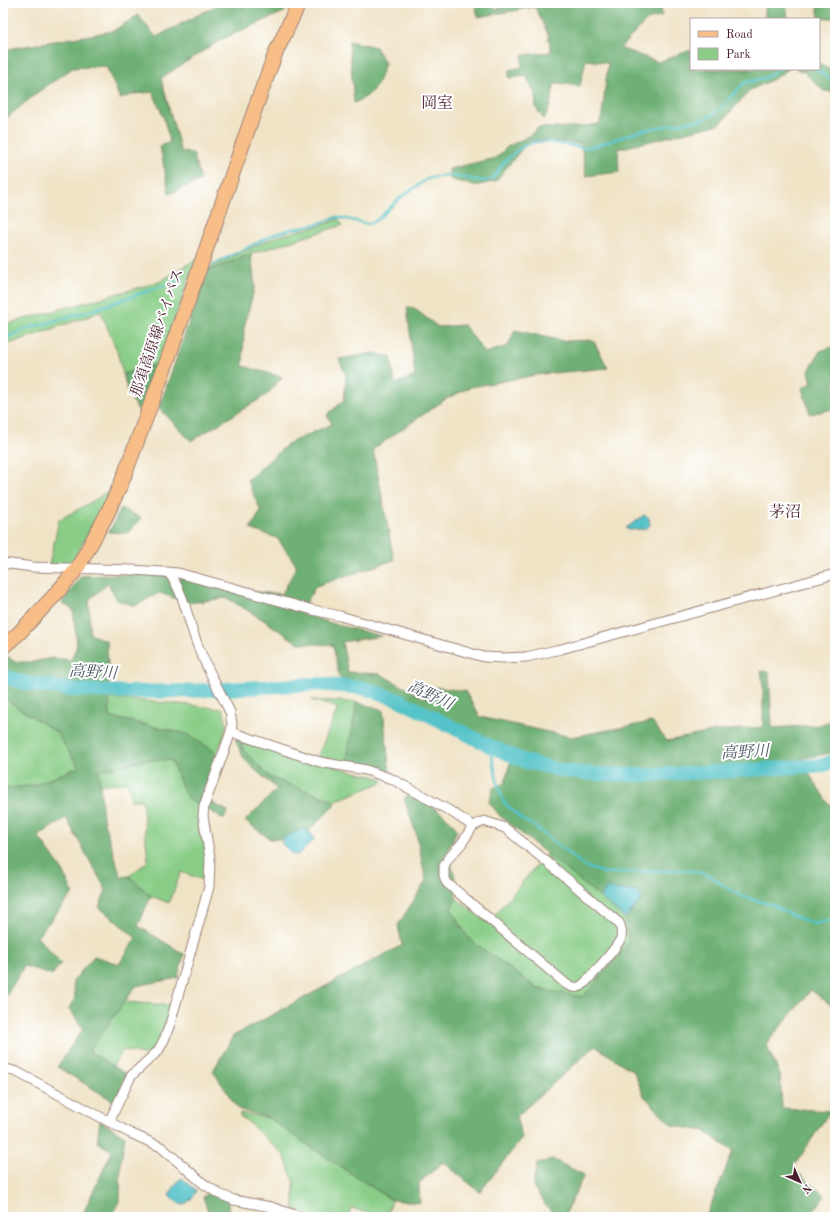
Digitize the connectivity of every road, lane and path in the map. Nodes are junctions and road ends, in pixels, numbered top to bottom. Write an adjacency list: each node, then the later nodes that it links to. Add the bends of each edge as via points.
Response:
1 (299, 3): 3 (main road, 那須高原線バイパス, via 261,92 166,364 121,484)
2 (3, 563): 3 (street)
3 (77, 569): 4 (street); 6 (main road, 那須高原線バイパス)
4 (168, 572): 5 (street, via 203,579 484,657 503,658 526,657 561,649); 7 (street, via 175,580 196,640 230,712)
5 (835, 574)
6 (3, 647)
7 (232, 732): 8 (street, via 320,762 366,770 392,779); 10 (street, via 204,806 203,816 210,858 209,887 170,1024 158,1050 131,1076)
8 (473, 826): 8 (street, via 484,821 504,828 619,923 622,930 618,944 580,987 566,984 447,883 444,866)
9 (3, 1068): 10 (street, via 17,1072)
10 (109, 1122): 11 (street, via 161,1147 219,1194)
11 (301, 1217)

